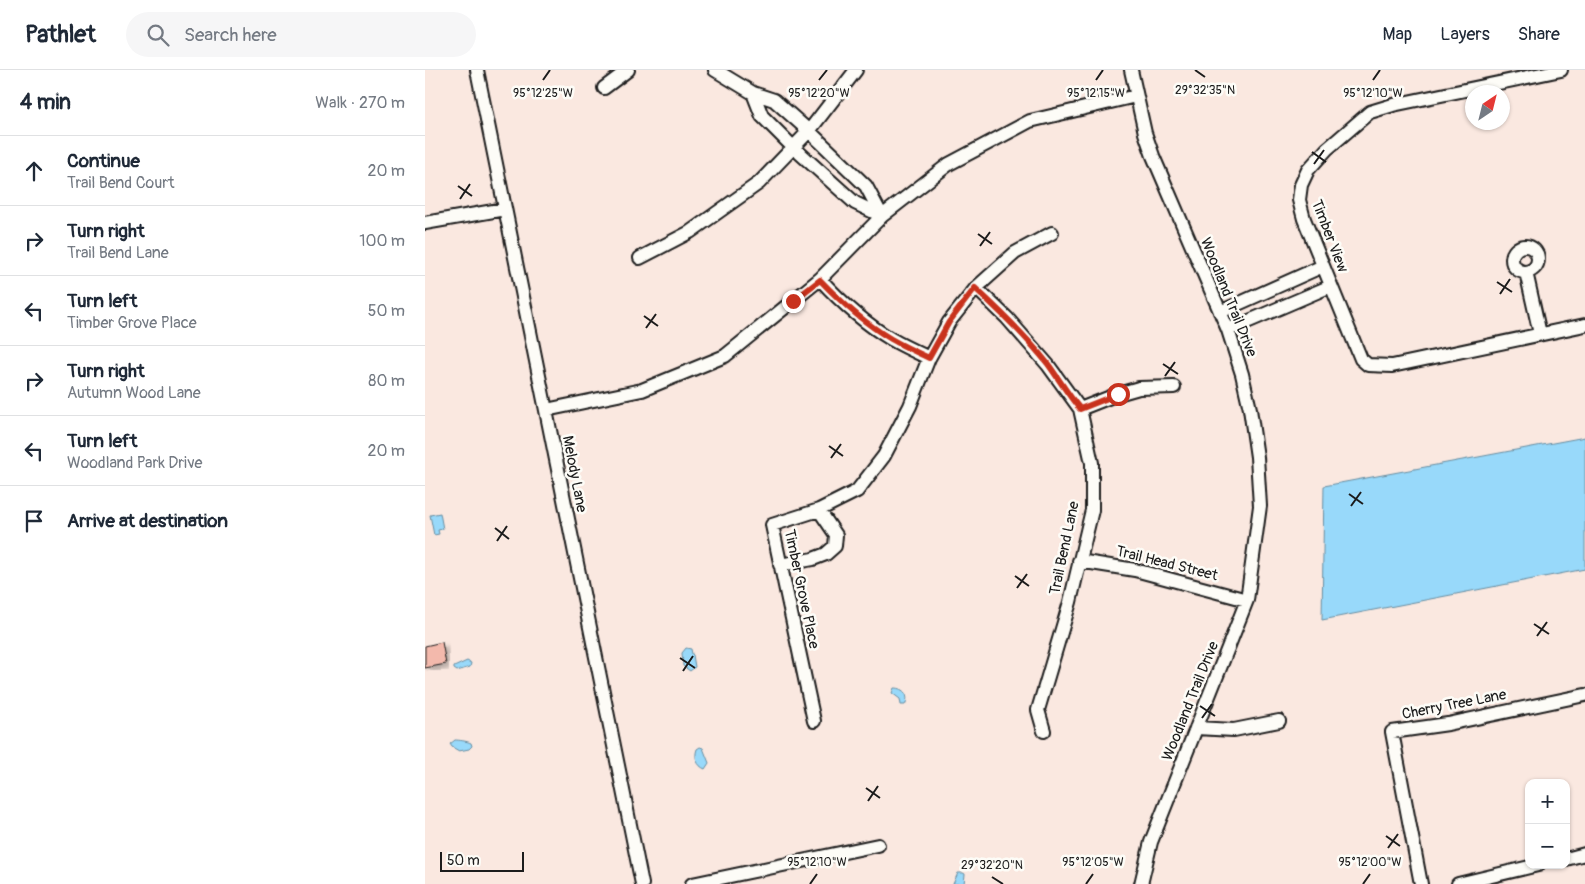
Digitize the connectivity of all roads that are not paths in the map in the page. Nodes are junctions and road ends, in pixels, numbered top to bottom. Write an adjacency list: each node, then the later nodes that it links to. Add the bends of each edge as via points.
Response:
1 (477, 70): 12 (street, Melody Lane)
2 (628, 70): 7 (street)
3 (715, 70): 8 (street)
4 (856, 70): 10 (street)
5 (1131, 70): 9 (street, Woodland Trail Drive)
6 (1561, 70): 17 (street, Timber View, via 1370,112 1327,149 1308,170 1301,185 1299,200 1304,219)
7 (603, 88)
8 (753, 93): 10 (street, via 773,100); 11 (street, via 762,116)
9 (1136, 96): 13 (street, via 1029,121 949,164); 22 (street, Woodland Trail Drive, via 1153,156)
10 (809, 131): 11 (street); 13 (street, via 866,186)
11 (793, 147): 13 (street, via 855,202); 16 (street, via 759,183 690,232)
12 (505, 209): 14 (street); 29 (street, Melody Lane)
13 (882, 216): 19 (street)
14 (425, 223)
15 (1052, 233): 21 (street, Timber Grove Place, via 1015,253)
16 (640, 258)
17 (1323, 266): 20 (street, Timber View); 22 (street)
18 (1526, 272): 25 (street)
19 (820, 280): 26 (street, via 868,323); 29 (street, via 725,356 642,390)
20 (1331, 286): 24 (street); 25 (street, Timber View, via 1361,359 1368,365 1392,366)
21 (975, 288): 26 (street, Timber Grove Place, via 949,322); 28 (street, Trail Bend Lane, via 1030,343)
22 (1220, 312): 24 (street, Woodland Trail Drive)
23 (1585, 325): 25 (street, Timber View)
24 (1228, 330): 33 (street, Woodland Trail Drive, via 1250,409 1257,457 1260,506)
25 (1540, 334)
26 (929, 358): 30 (street, Timber Grove Place, via 910,406 884,456 857,491)
27 (1174, 387): 28 (street, via 1139,388)
28 (1080, 409): 31 (street, Trail Bend Lane, via 1092,463 1092,510)
29 (546, 410): 43 (street, Melody Lane)
30 (819, 510): 32 (street, Timber Grove Place, via 772,525); 32 (street, via 836,536 835,546 813,559)
31 (1079, 561): 33 (street, Trail Head Street, via 1135,570); 38 (street, Trail Bend Lane, via 1038,710)
32 (781, 565): 35 (street, Timber Grove Place)
33 (1247, 600): 37 (street, Woodland Trail Drive)
34 (1585, 695): 46 (street, Cherry Tree Lane, via 1448,724 1392,732)
35 (814, 721)
36 (1279, 721): 37 (street, via 1234,730)
37 (1196, 728): 45 (street, Woodland Trail Drive, via 1151,842)
38 (1044, 731)
39 (878, 845): 44 (street)
40 (1585, 854): 41 (street)
41 (1570, 858)
42 (1525, 868): 47 (street)
43 (642, 884)
44 (692, 884)
45 (1141, 884)
46 (1421, 884)
47 (1458, 884)

